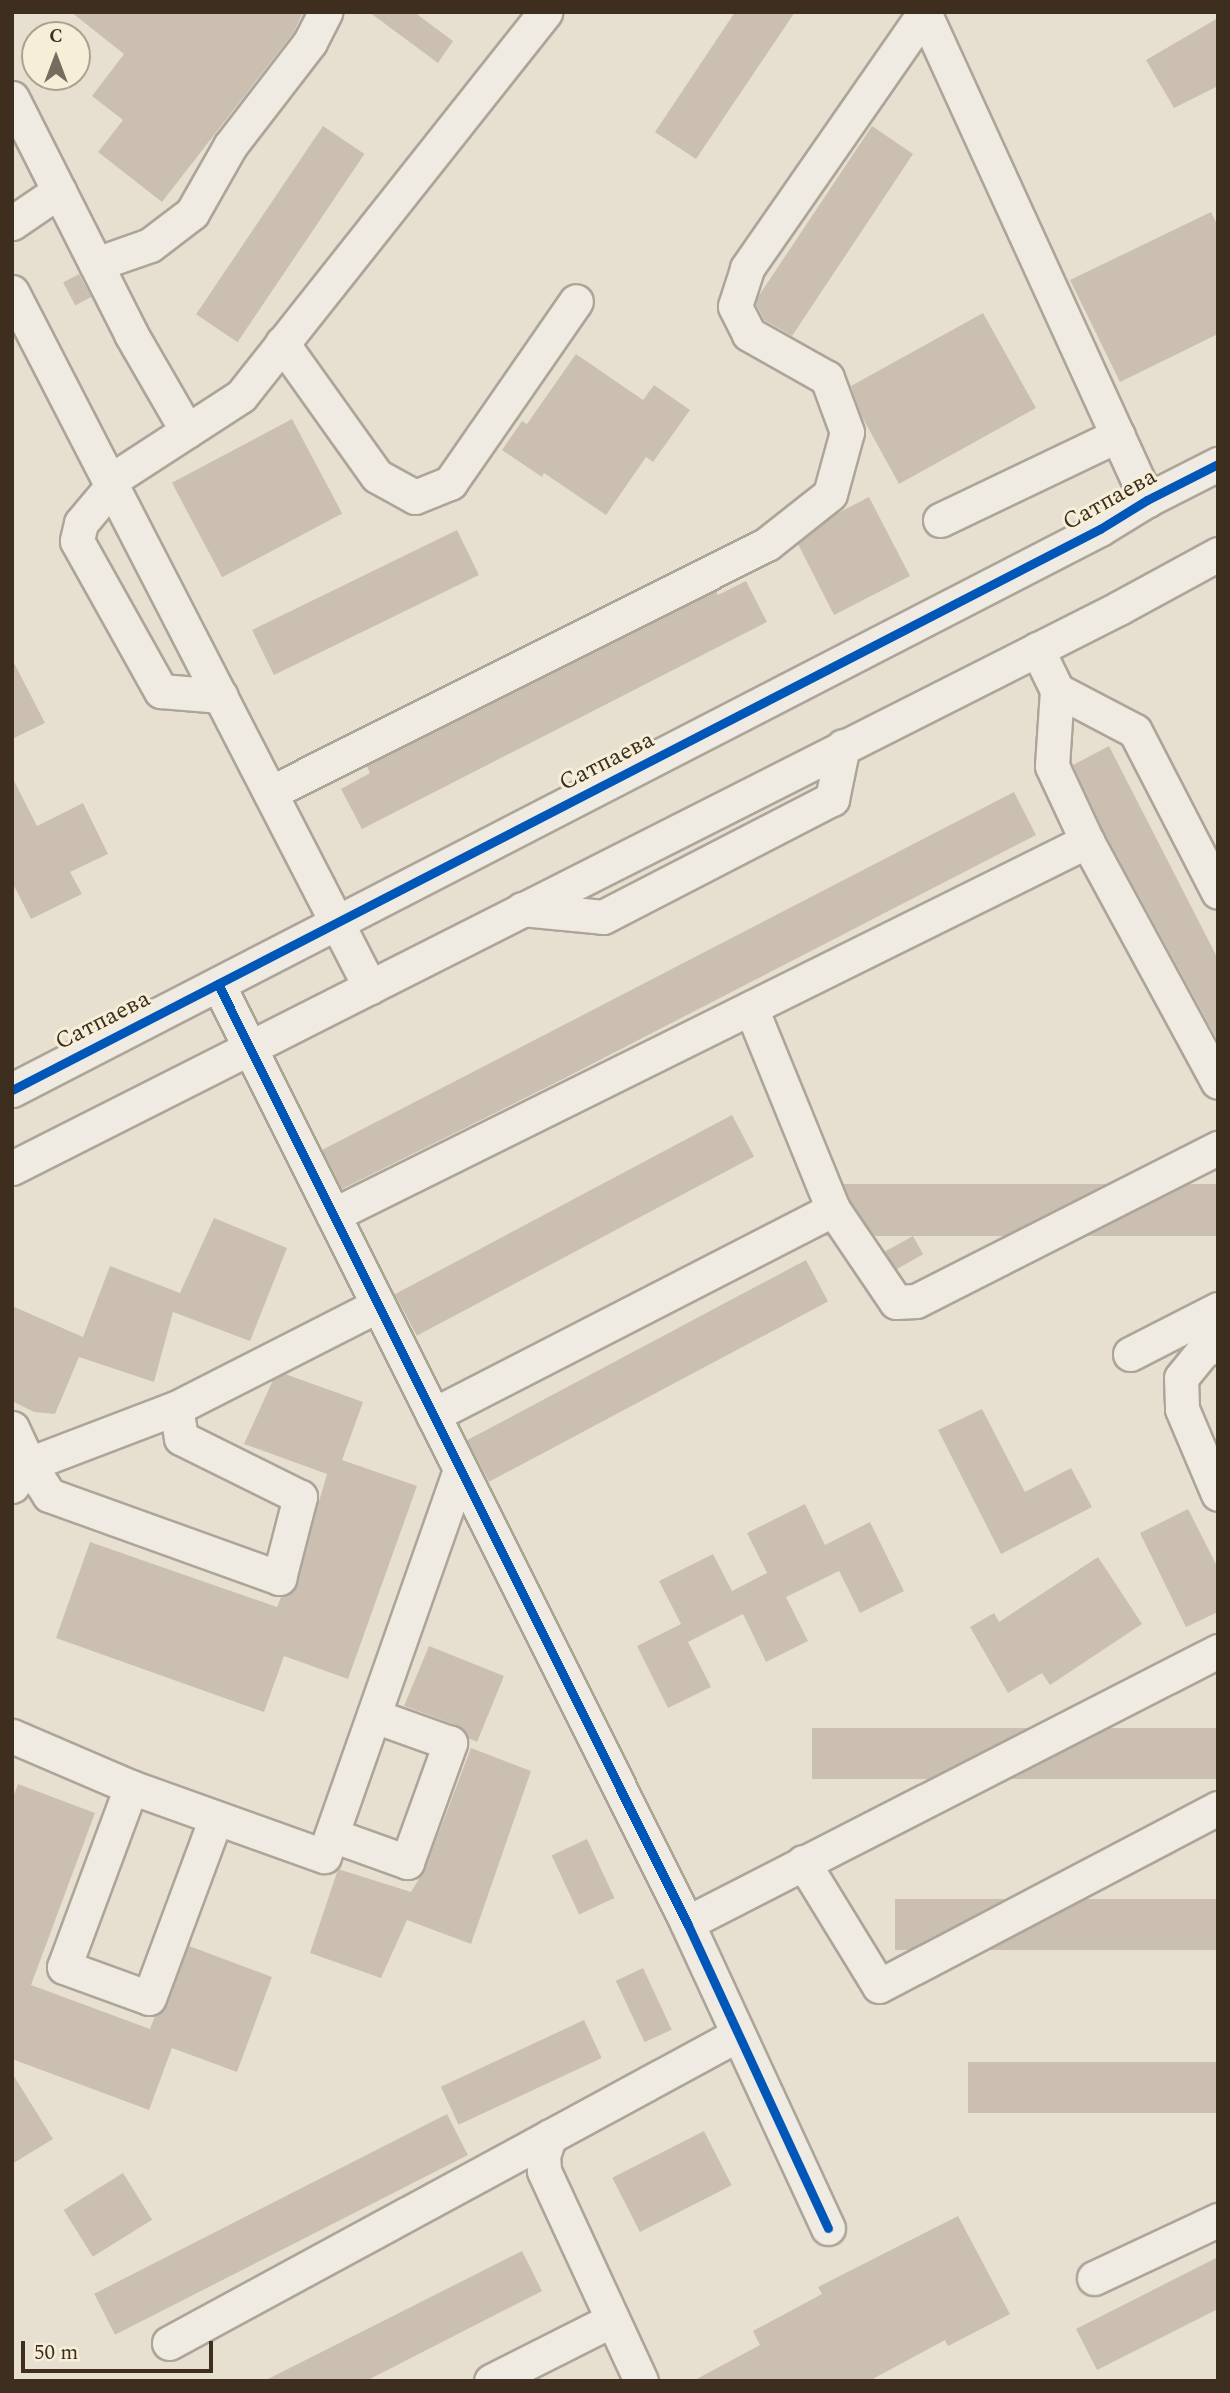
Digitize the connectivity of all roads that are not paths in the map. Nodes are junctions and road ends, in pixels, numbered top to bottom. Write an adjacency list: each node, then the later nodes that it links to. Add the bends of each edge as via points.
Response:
1 (325, 12): 7 (street, via 310,42 230,146 192,213 150,244)
2 (545, 12): 10 (street)
3 (925, 12): 12 (street); 22 (street, via 747,268 735,306 749,334 827,378 847,432 830,494 767,544)
4 (12, 98): 5 (street)
5 (59, 191): 6 (street); 7 (street)
6 (12, 223)
7 (96, 264): 11 (street)
8 (12, 292): 14 (street)
9 (576, 301): 10 (street, via 450,483 415,497 377,476)
10 (282, 343): 11 (street, via 241,396)
11 (187, 431): 14 (street)
12 (1118, 435): 15 (street); 16 (street)
13 (1218, 464): 15 (street, Сатпаева)
14 (111, 484): 20 (street); 20 (street, via 81,523 77,541 161,691)
15 (1147, 500): 26 (street, Сатпаева, via 1100,529)
16 (940, 520)
17 (1218, 554): 18 (street)
18 (1037, 649): 19 (street); 21 (street)
19 (1057, 690): 23 (street, via 1052,765); 24 (street, via 1135,731)
20 (221, 696): 22 (street)
21 (843, 746): 25 (street); 25 (street, via 832,799 603,918)
22 (270, 793): 26 (street)
23 (1087, 841): 29 (street); 31 (street)
24 (1218, 892)
25 (522, 909): 28 (street)
26 (337, 923): 27 (street, Сатпаева); 28 (street)
27 (218, 984): 30 (street); 32 (street, Сатпаева)
28 (370, 987): 30 (street)
29 (751, 1008): 35 (street); 36 (street)
30 (250, 1048): 34 (street); 36 (street)
31 (1218, 1082)
32 (12, 1090)
33 (1218, 1148): 35 (street, via 916,1301 895,1302)
34 (12, 1168)
35 (833, 1209): 42 (street)
36 (333, 1214): 37 (street)
37 (378, 1305): 41 (street); 42 (street)
38 (1218, 1309): 40 (street)
39 (1218, 1343): 46 (street, via 1202,1352 1181,1378 1182,1409)
40 (1130, 1354)
41 (176, 1408): 45 (street); 45 (street, via 181,1438 300,1497 279,1578 49,1494)
42 (433, 1415): 44 (street)
43 (12, 1428): 45 (street)
44 (460, 1470): 48 (street); 55 (street)
45 (20, 1475)
46 (1218, 1494)
47 (1218, 1651): 54 (street)
48 (374, 1716): 53 (street); 53 (street, via 450,1743 407,1862)
49 (12, 1736): 50 (street)
50 (131, 1787): 52 (street); 52 (street, via 64,1967 149,1998)
51 (1218, 1808): 54 (street, via 879,1986)
52 (216, 1818): 53 (street, via 324,1856)
53 (332, 1835)
54 (803, 1862): 55 (street)
55 (687, 1923): 56 (street)
56 (737, 2035): 57 (street); 59 (street)
57 (550, 2136): 61 (street, via 543,2155 544,2171); 62 (street)
58 (1218, 2220): 60 (street)
59 (828, 2228)
60 (1094, 2278)
61 (612, 2320): 63 (street); 64 (street)
62 (169, 2343)
63 (491, 2381)
64 (641, 2381)

